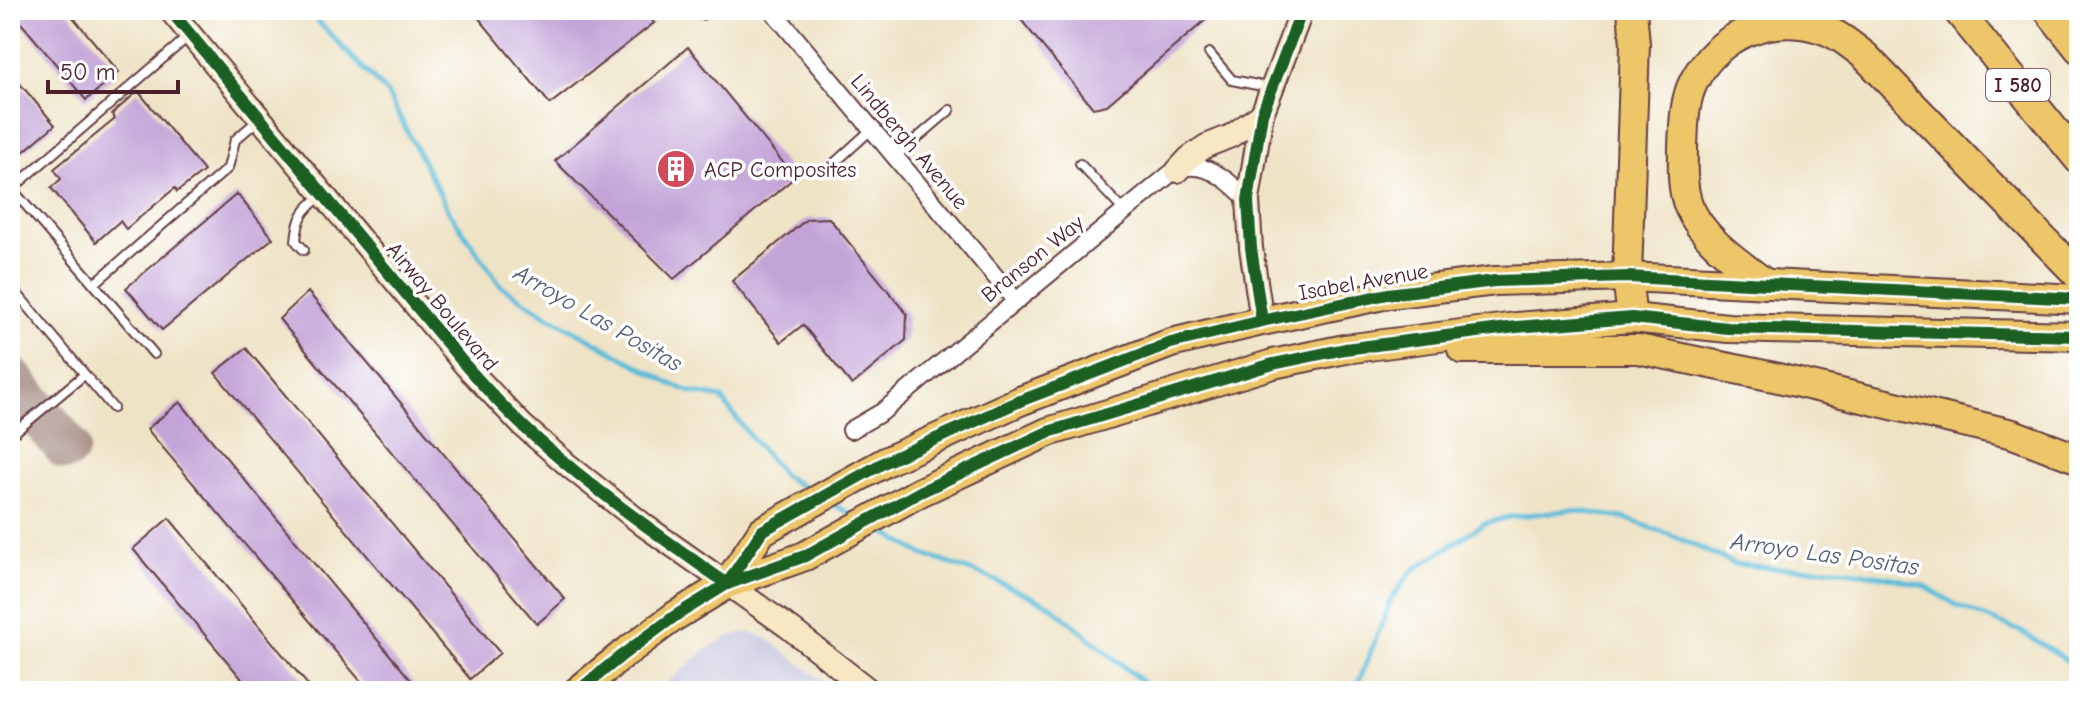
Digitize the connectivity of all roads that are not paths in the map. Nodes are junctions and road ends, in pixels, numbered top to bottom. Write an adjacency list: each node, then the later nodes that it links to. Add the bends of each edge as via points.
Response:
1 (170, 10): 7 (main road, Airway Boulevard)
2 (772, 10): 14 (street, Lindbergh Avenue)
3 (1302, 10): 10 (main road)
4 (1632, 10): 25 (highway)
5 (1957, 10): 16 (highway, I 580)
6 (2048, 10): 8 (highway)
7 (191, 35): 13 (main road, Airway Boulevard); 26 (lane, via 12,189)
8 (2079, 49)
9 (1209, 53): 10 (lane, via 1232,80)
10 (1272, 88): 12 (main road)
11 (950, 110): 15 (lane)
12 (1262, 114): 19 (main road, via 1206,146); 21 (main road)
13 (260, 118): 20 (main road, Airway Boulevard); 26 (lane, via 235,140 228,168)
14 (872, 129): 15 (street, Lindbergh Avenue); 18 (lane)
15 (895, 157): 30 (street, Lindbergh Avenue)
16 (2079, 160)
17 (1080, 164): 22 (lane)
18 (829, 168)
19 (1177, 171): 21 (street, via 1204,168 1228,180); 22 (street, Branson Way)
20 (323, 194): 23 (lane, via 298,222 296,241); 41 (main road, Airway Boulevard, via 514,417 634,517)
21 (1248, 200): 32 (main road)
22 (1124, 211): 30 (street, Branson Way)
23 (304, 250)
24 (2079, 276): 27 (highway, via 1865,56 1832,33 1792,22 1744,32 1725,44 1693,82 1686,106 1682,182 1689,206 1718,247)
25 (1627, 277): 27 (highway, Isabel Avenue); 31 (highway); 32 (highway, Isabel Avenue, via 1495,281 1388,294)
26 (94, 284): 35 (lane)
27 (1766, 284): 29 (highway, Isabel Avenue)
28 (10, 285): 36 (lane)
29 (2079, 299)
30 (1015, 300): 38 (street, Branson Way, via 882,412)
31 (1632, 318): 33 (highway, Isabel Avenue, via 1728,328); 34 (highway, Isabel Avenue)
32 (1262, 321): 41 (highway, Isabel Avenue, via 1159,348 1020,401 887,461 762,531)
33 (2072, 336)
34 (1402, 342): 40 (highway, via 1423,349 1638,349 1999,431); 41 (highway, Isabel Avenue, via 1273,364 1048,432 920,492 805,556)
35 (154, 354)
36 (84, 375): 37 (lane); 39 (lane)
37 (113, 408)
38 (851, 430)
39 (10, 436)
40 (2079, 459)
41 (727, 584): 42 (highway, Isabel Avenue, via 675,616); 43 (main road, Airway Boulevard)
42 (578, 691)
43 (870, 691)

